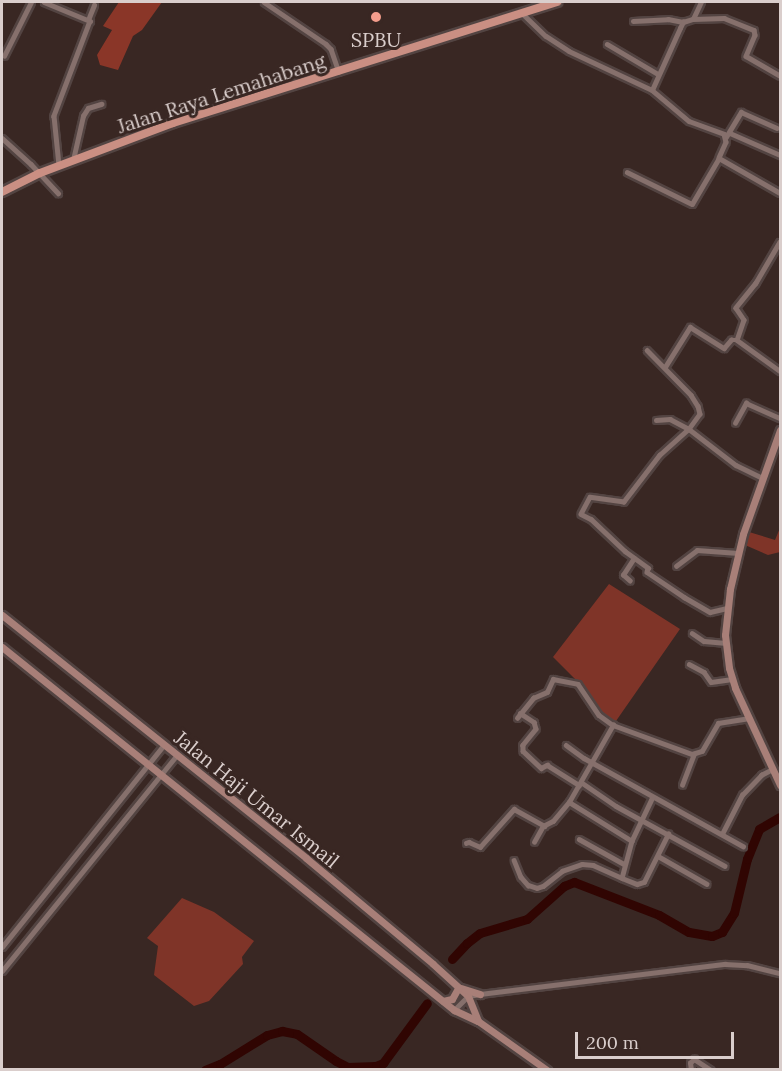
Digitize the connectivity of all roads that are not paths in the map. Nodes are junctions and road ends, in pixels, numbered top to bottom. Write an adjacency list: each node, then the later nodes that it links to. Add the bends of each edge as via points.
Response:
1 (31, 2): 15 (street)
2 (44, 2): 8 (street)
3 (59, 2): 8 (street)
4 (264, 2): 16 (street, via 326,44)
5 (557, 2): 9 (main road, Jalan Raya Lemahabang)
6 (701, 2): 10 (street)
7 (94, 5): 11 (street)
8 (59, 8): 11 (street)
9 (522, 13): 16 (main road, Jalan Raya Lemahabang); 19 (street, via 568,51)
10 (693, 19): 13 (street); 18 (street, via 723,18 754,30 746,56)
11 (88, 20): 27 (street, via 54,116)
12 (633, 21): 13 (street)
13 (683, 22): 17 (street)
14 (607, 44): 17 (street)
15 (4, 56)
16 (339, 72): 26 (main road, Jalan Raya Lemahabang, via 173,123)
17 (658, 74): 19 (street)
18 (780, 76)
19 (652, 90): 22 (street, via 680,116)
20 (101, 104): 26 (street, via 88,108 83,116)
21 (777, 128): 22 (street, via 741,112)
22 (728, 135): 24 (street); 25 (street)
23 (2, 138): 29 (street)
24 (780, 155)
25 (719, 158): 28 (street, via 692,204); 32 (street)
26 (73, 160): 27 (main road, Jalan Raya Lemahabang)
27 (59, 165): 29 (main road, Jalan Raya Lemahabang)
28 (627, 172)
29 (39, 173): 30 (main road, Jalan Raya Lemahabang); 31 (street)
30 (2, 192)
31 (58, 193)
32 (780, 193)
33 (780, 242): 34 (street, via 756,283 736,305 744,320)
34 (737, 340): 36 (street, via 731,340 724,348 690,327); 37 (street)
35 (647, 350): 36 (street)
36 (664, 367): 41 (street, via 698,406 700,414)
37 (780, 371)
38 (780, 418): 40 (street, via 746,403)
39 (656, 420): 41 (street, via 669,419)
40 (735, 423)
41 (689, 429): 43 (street, via 736,465); 45 (street, via 660,455 624,502 590,497 580,514 591,519)
42 (780, 430): 43 (main road)
43 (761, 477): 44 (main road)
44 (738, 553): 46 (street, via 697,550); 48 (main road)
45 (634, 558): 47 (street, via 623,575); 48 (street, via 662,583 705,610)
46 (676, 566)
47 (630, 581)
48 (727, 608): 51 (main road)
49 (2, 615): 59 (main road, Jalan Haji Umar Ismail)
50 (692, 633): 51 (street, via 704,641)
51 (726, 643): 54 (main road)
52 (2, 648): 64 (main road)
53 (689, 664): 54 (street, via 704,672 711,682)
54 (732, 679): 57 (main road)
55 (520, 713): 56 (street); 58 (street, via 533,698 547,692 554,679 566,680 581,687 599,716); 67 (street, via 534,722 536,729 523,751 540,768 551,766)
56 (517, 718)
57 (748, 718): 61 (street, via 720,721 702,751); 65 (main road)
58 (613, 725): 61 (street); 63 (street)
59 (164, 745): 62 (main road, Jalan Haji Umar Ismail); 64 (street)
60 (566, 745): 63 (street)
61 (694, 754): 68 (street)
62 (177, 755): 66 (street); 90 (main road, Jalan Haji Umar Ismail)
63 (592, 761): 67 (street); 70 (street)
64 (148, 765): 66 (main road); 87 (street)
65 (772, 769): 69 (main road); 75 (street, via 742,795)
66 (161, 775): 88 (street); 93 (main road)
67 (580, 783): 71 (street); 72 (street)
68 (682, 785)
69 (780, 785)
70 (654, 797): 72 (street); 75 (street)
71 (568, 802): 73 (street); 77 (street)
72 (641, 819): 74 (street); 77 (street)
73 (545, 826): 78 (street); 79 (street, via 514,809 480,847)
74 (668, 834): 81 (street); 84 (street)
75 (722, 834): 80 (street)
76 (579, 839): 83 (street)
77 (632, 841): 83 (street)
78 (534, 842)
79 (466, 843)
80 (743, 846)
81 (658, 856): 85 (street, via 644,882 637,884); 86 (street)
82 (514, 860): 85 (street, via 521,877 537,888 562,871 582,864)
83 (624, 864): 85 (street)
84 (725, 866)
85 (622, 878)
86 (707, 884)
87 (2, 947)
88 (2, 971)
89 (780, 973): 91 (street, via 725,964)
90 (456, 986): 91 (main road); 92 (main road, Jalan Haji Umar Ismail); 93 (main road, via 452,999)
91 (480, 994): 92 (street)
92 (468, 996): 94 (street); 95 (main road, Jalan Haji Umar Ismail)
93 (441, 1000): 94 (main road)
94 (454, 1010): 95 (main road)
95 (478, 1021): 96 (main road)
96 (547, 1070)
97 (691, 1070): 98 (street, via 694,1059)
98 (711, 1070)

